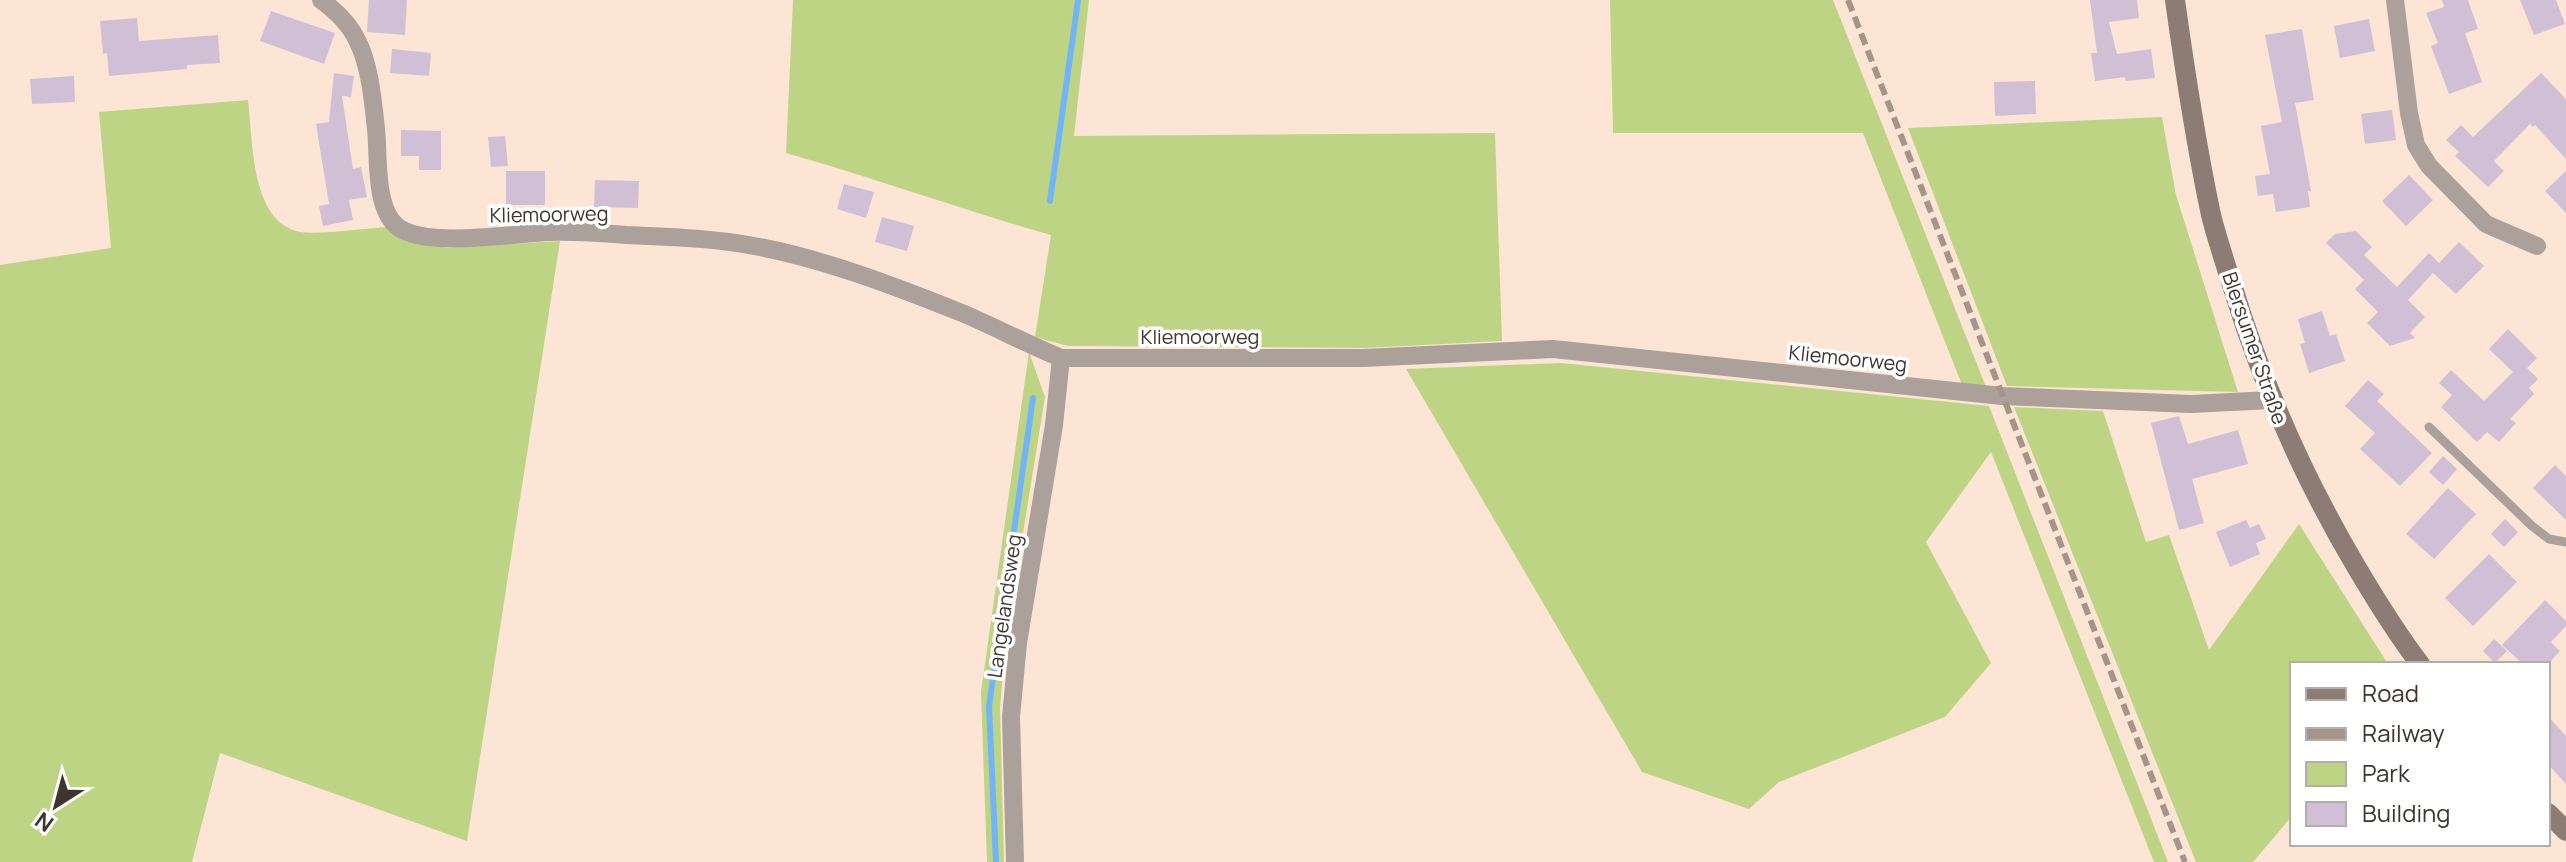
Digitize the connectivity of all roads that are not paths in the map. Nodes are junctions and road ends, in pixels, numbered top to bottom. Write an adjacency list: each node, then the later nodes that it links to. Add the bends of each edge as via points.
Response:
1 (321, 0): 5 (street, Kliemoorweg, via 344,19 358,41 376,129 384,206 399,229 447,238 551,232 754,246 897,289)
2 (2175, 0): 6 (main road, Blersumer Straße, via 2212,219)
3 (2395, 0): 4 (street, via 2416,145 2429,166 2486,224)
4 (2537, 246)
5 (1061, 358): 6 (street, Kliemoorweg, via 1363,358 1553,349 2002,396 2191,404); 12 (street, Langelandsweg, via 1011,717)
6 (2271, 400): 9 (main road, Blersumer Straße, via 2323,510)
7 (2429, 427): 8 (lane, via 2532,526 2549,539)
8 (2566, 542)
9 (2419, 662)
10 (2550, 815): 11 (main road)
11 (2566, 831)
12 (1015, 862)

